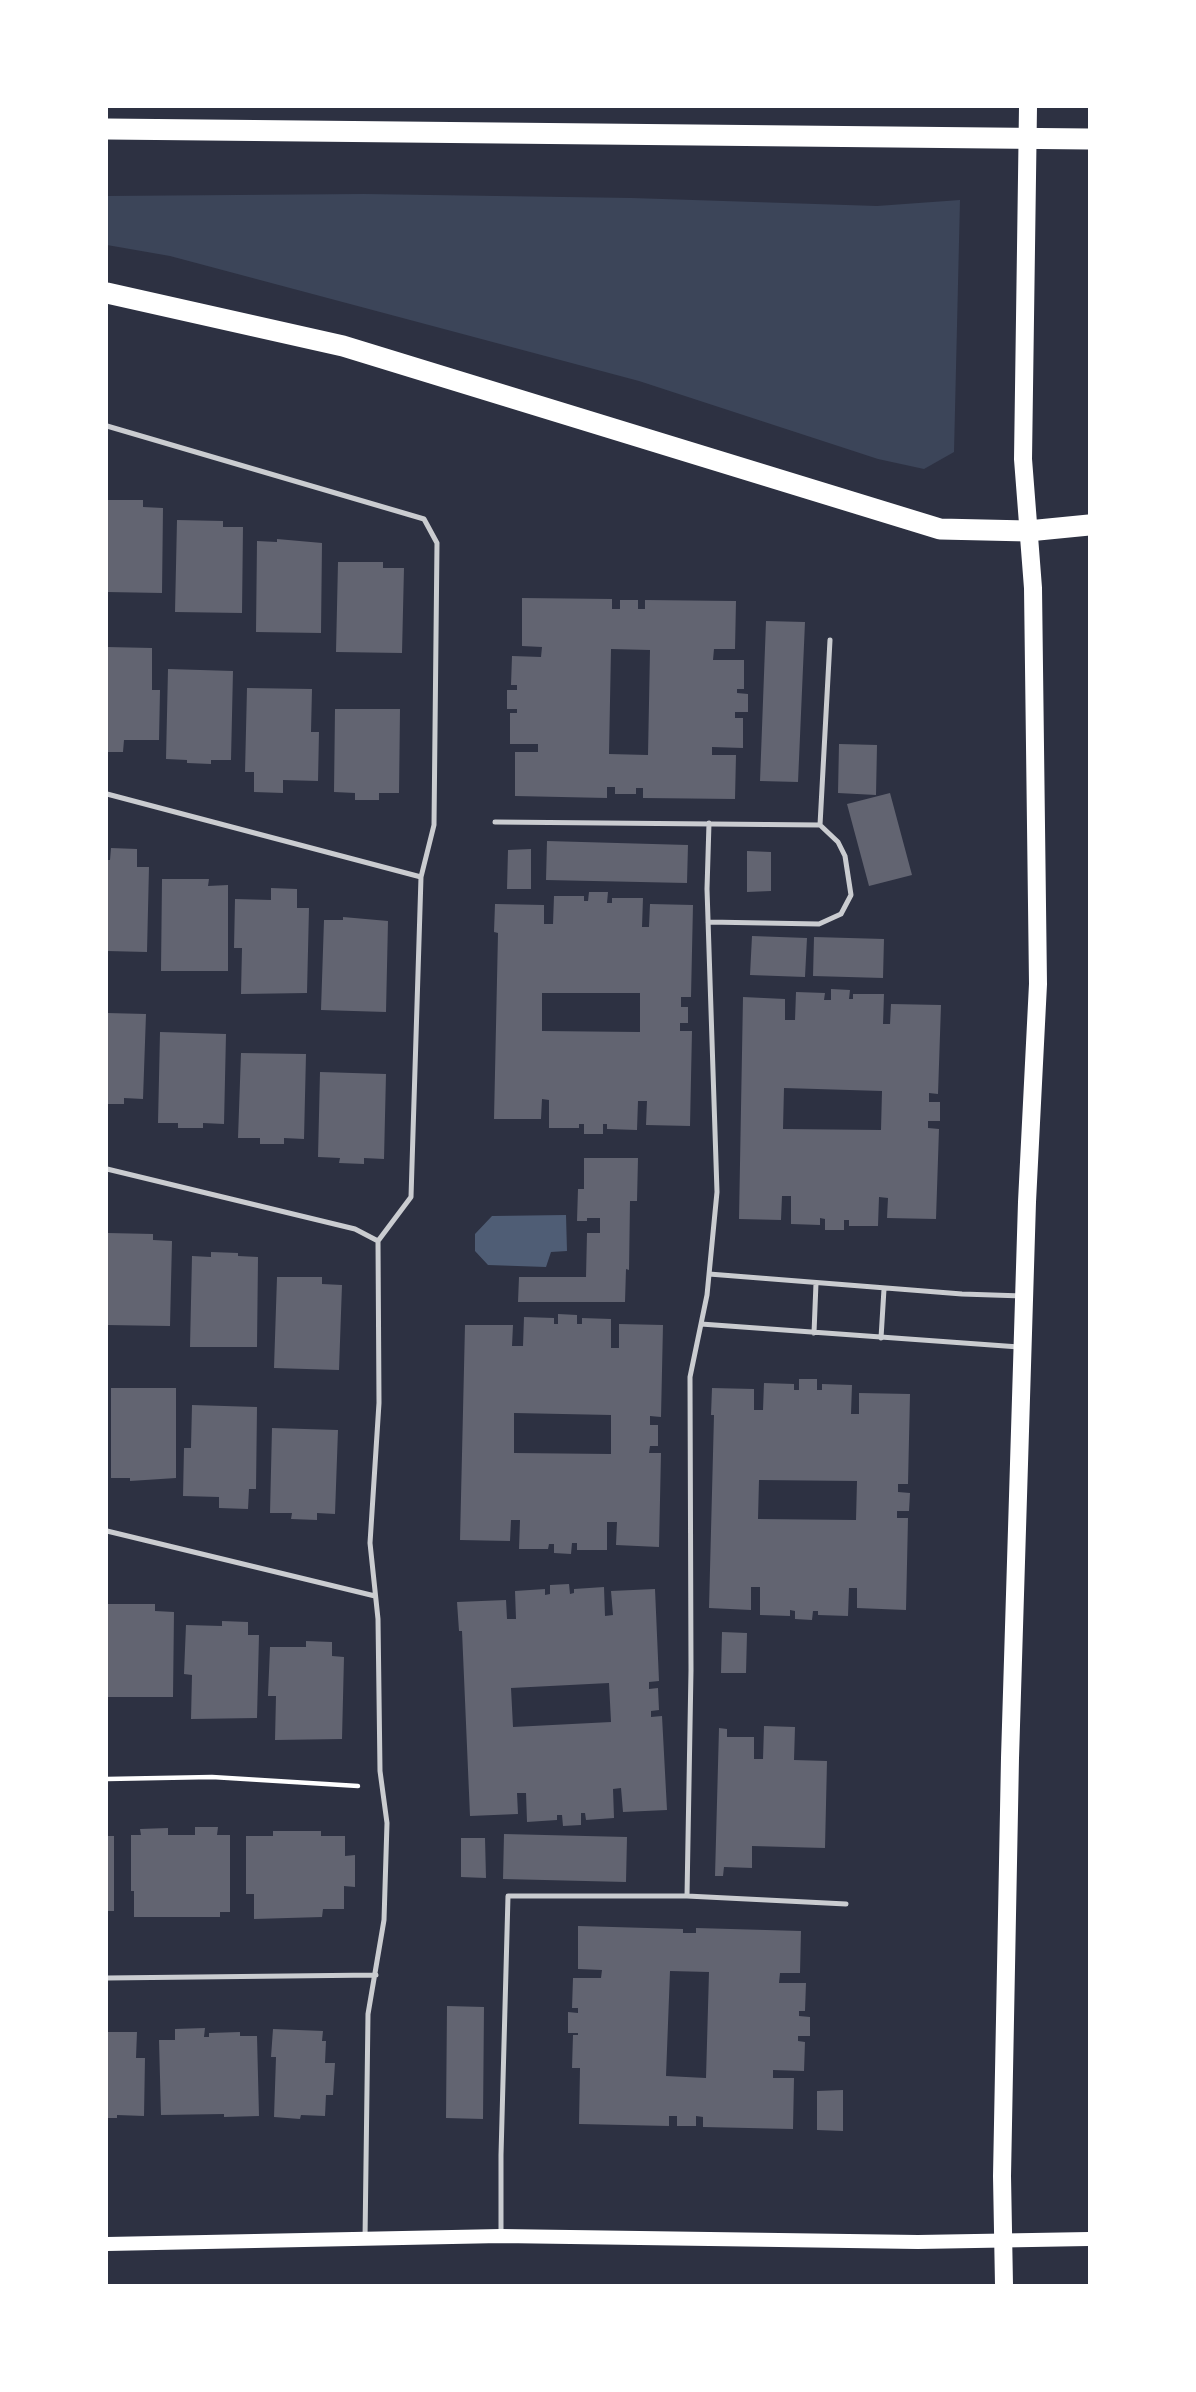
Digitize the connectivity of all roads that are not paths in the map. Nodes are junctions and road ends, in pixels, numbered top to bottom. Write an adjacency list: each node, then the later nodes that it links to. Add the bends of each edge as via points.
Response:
1 (1028, 107): 7 (main road, via 1023,458)
2 (107, 129): 3 (highway)
3 (1089, 139)
4 (107, 293): 7 (highway, via 343,346 940,529)
5 (107, 426): 13 (lane, via 424,519 437,543 434,825)
6 (1089, 525): 7 (highway)
7 (1028, 531): 20 (main road, via 1033,588 1038,984)
8 (830, 640): 12 (lane)
9 (107, 794): 13 (lane)
10 (495, 822): 11 (lane)
11 (709, 823): 12 (lane); 14 (lane)
12 (820, 825): 14 (lane, via 845,856 851,895 842,914 819,923)
13 (421, 877): 16 (lane, via 411,1197)
14 (708, 922): 17 (lane, via 717,1192)
15 (107, 1169): 16 (lane, via 358,1230)
16 (378, 1241): 26 (lane, via 379,1402 370,1543)
17 (709, 1274): 18 (lane); 21 (lane)
18 (816, 1283): 19 (lane); 22 (lane)
19 (884, 1289): 20 (lane); 23 (lane)
20 (1026, 1296): 24 (main road)
21 (701, 1324): 22 (lane); 27 (lane, via 690,1377)
22 (814, 1333): 23 (lane)
23 (881, 1338): 24 (lane)
24 (1024, 1348): 34 (main road, via 1006,1931)
25 (107, 1531): 26 (lane)
26 (375, 1595): 29 (lane, via 380,1771 387,1823 384,1920)
27 (687, 1896): 28 (lane); 31 (lane, via 508,1896)
28 (846, 1904)
29 (376, 1975): 30 (lane); 32 (lane, via 368,2014)
30 (107, 1978)
31 (501, 2236): 32 (main road); 34 (main road)
32 (365, 2239): 35 (main road)
33 (1089, 2239): 34 (main road)
34 (1003, 2240): 36 (main road)
35 (107, 2244)
36 (1004, 2285)

